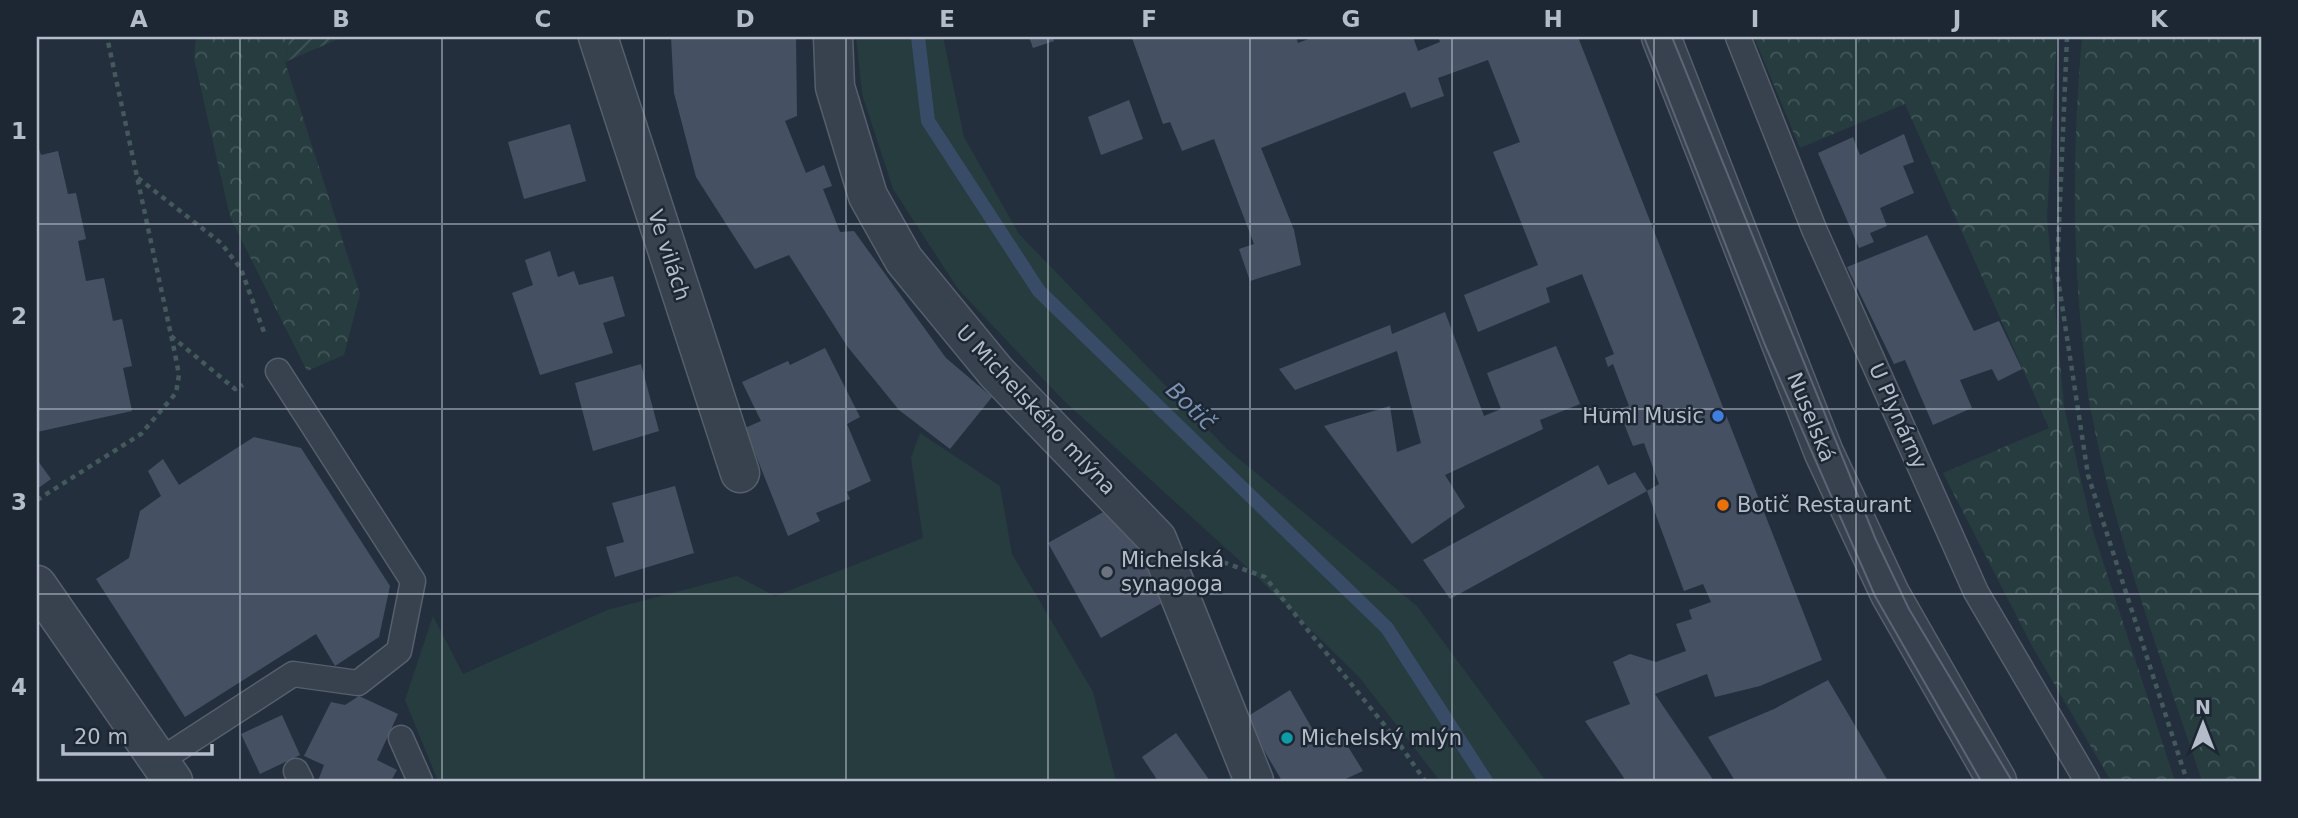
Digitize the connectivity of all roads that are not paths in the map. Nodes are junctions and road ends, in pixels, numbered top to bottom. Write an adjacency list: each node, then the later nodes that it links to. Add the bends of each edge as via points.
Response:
1 (598, 37): 6 (street, Ve vilách)
2 (833, 37): 11 (street, U Michelského mlýna, via 835,87 868,196 904,260 996,372 1157,539)
3 (1661, 37): 12 (street, Nuselská, via 1824,453 1890,594)
4 (1738, 37): 13 (lane, U Plynárny, via 1814,229 1976,592)
5 (278, 371): 9 (lane, via 413,581 399,651 358,683 293,674)
6 (740, 472)
7 (37, 586): 9 (street)
8 (401, 738): 10 (lane)
9 (166, 771)
10 (420, 781)
11 (1254, 781)
12 (1997, 781)
13 (2087, 781)

